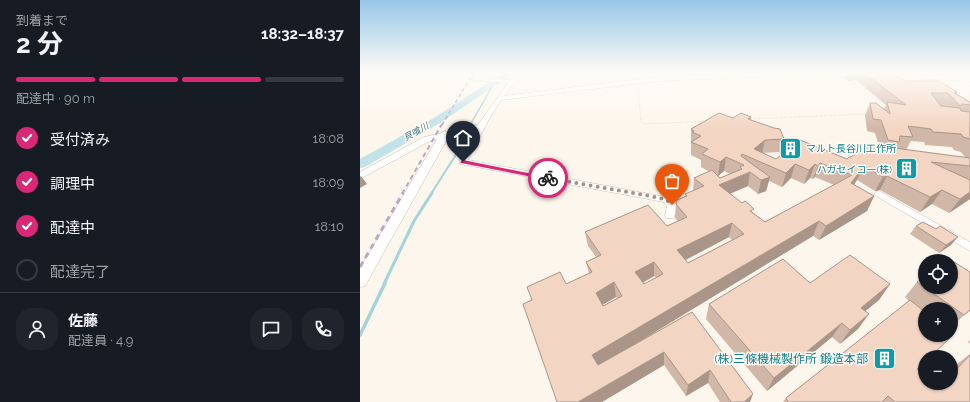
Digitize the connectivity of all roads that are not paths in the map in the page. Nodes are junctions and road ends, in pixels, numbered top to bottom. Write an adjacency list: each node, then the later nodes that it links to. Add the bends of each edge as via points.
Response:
1 (504, 91): 3 (street)
2 (560, 91): 3 (street)
3 (500, 98): 4 (street)
4 (478, 128): 5 (street); 11 (street, via 463,162 667,200 672,205)
5 (450, 133): 8 (street, via 427,139); 13 (street)
6 (843, 152): 7 (street)
7 (875, 156)
8 (363, 174): 9 (street)
9 (360, 185)
10 (879, 194): 12 (street)
11 (670, 215)
12 (970, 246)
13 (360, 281)

